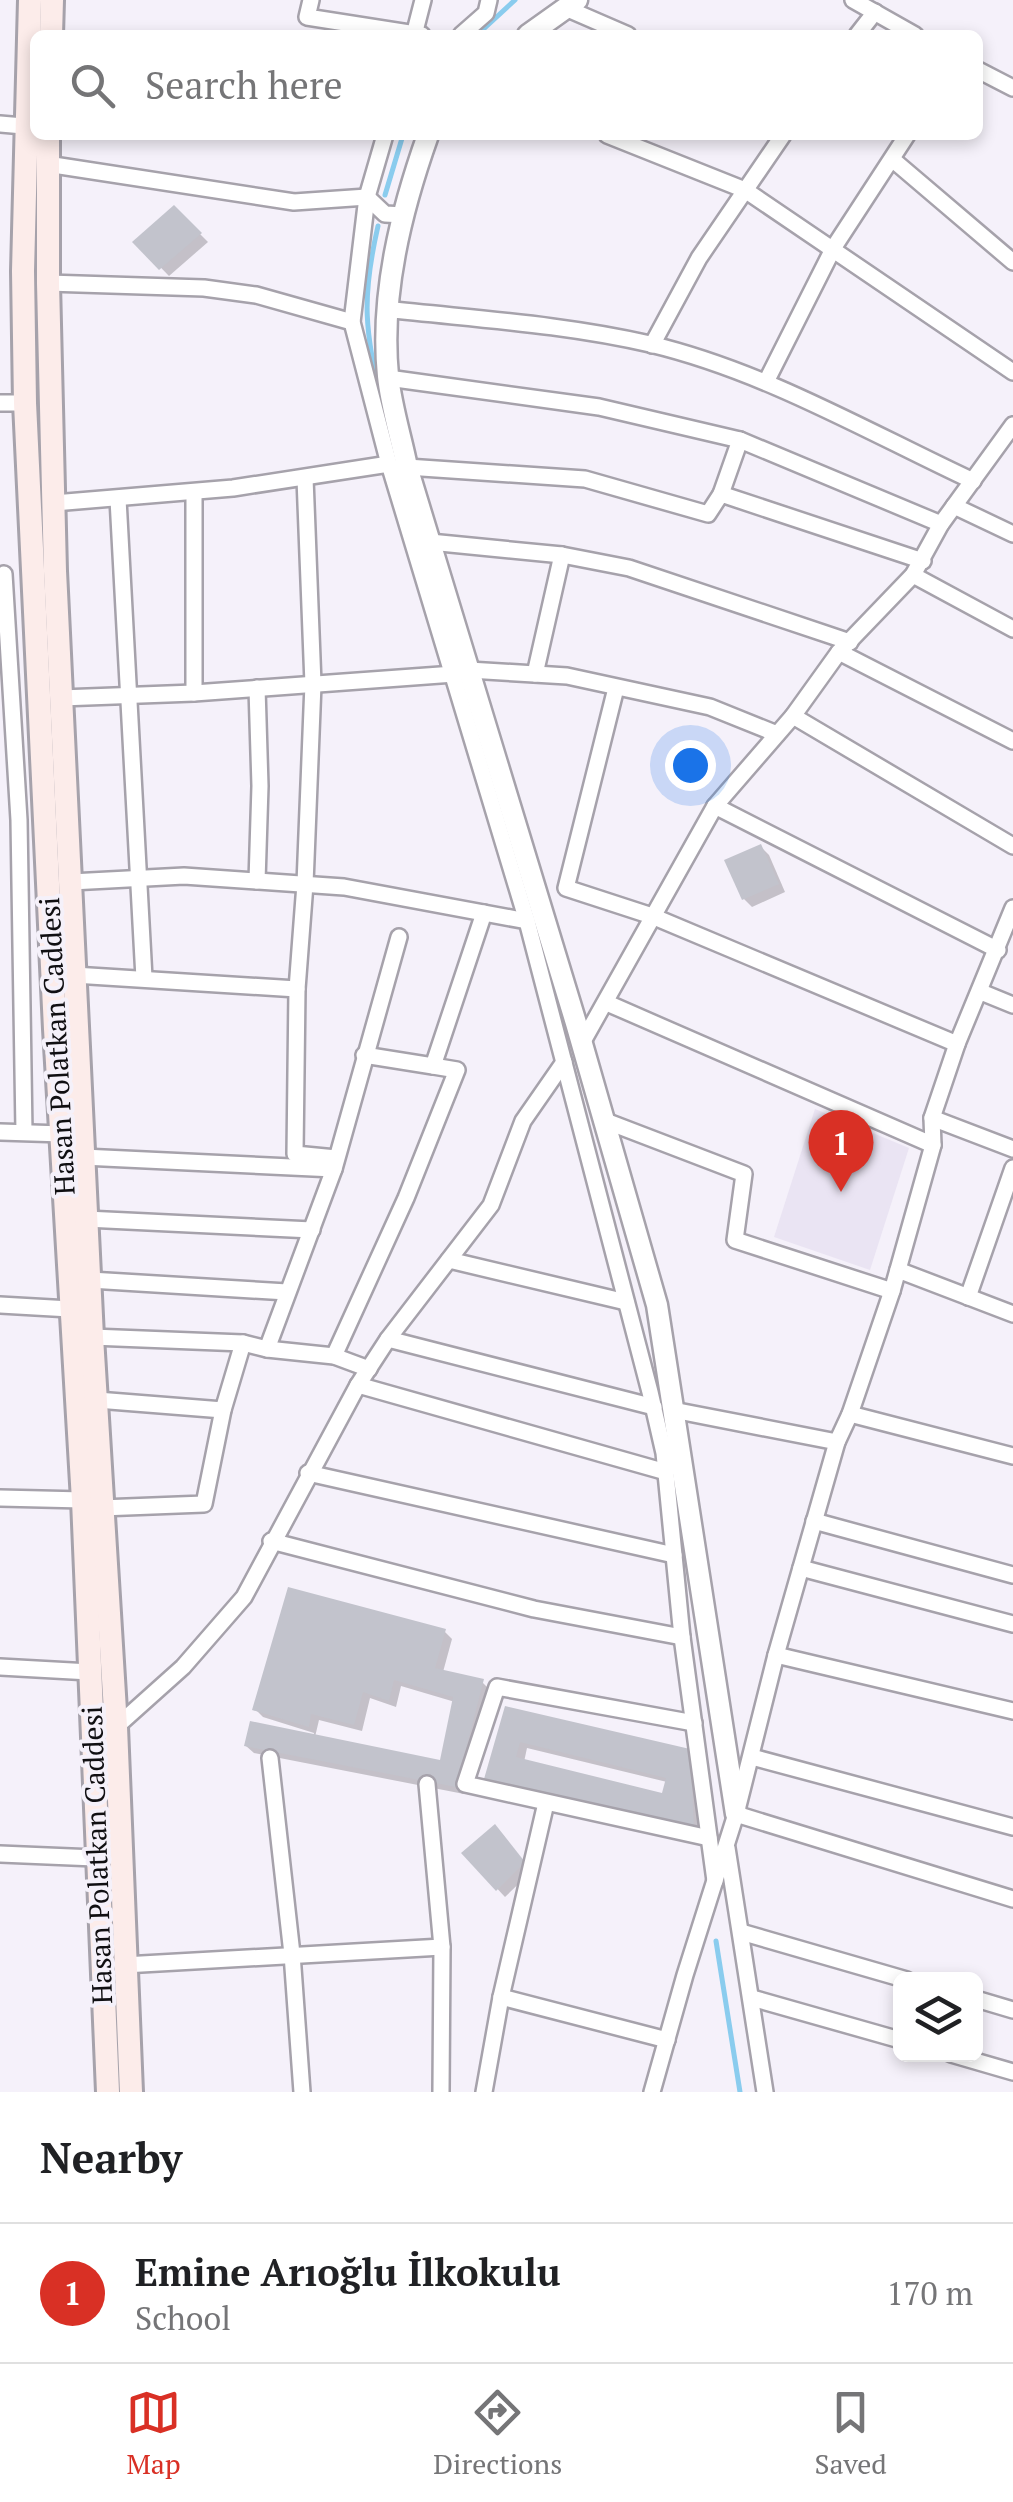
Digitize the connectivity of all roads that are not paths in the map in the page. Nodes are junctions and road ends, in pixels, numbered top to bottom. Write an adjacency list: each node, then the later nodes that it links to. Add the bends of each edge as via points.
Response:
1 (30, 0): 9 (main road, Hasan Polatkan Caddesi)
2 (52, 0): 10 (main road)
3 (311, 0): 11 (street, via 307,17)
4 (423, 0): 12 (street)
5 (490, 0): 13 (street)
6 (854, 0): 8 (street)
7 (576, 3): 14 (street); 15 (street)
8 (875, 12): 16 (street); 17 (street)
9 (32, 30)
10 (51, 30)
11 (384, 30)
12 (415, 30)
13 (467, 30)
14 (536, 30)
15 (620, 30)
16 (861, 30)
17 (906, 30)
18 (983, 73): 19 (street)
19 (1013, 88)
20 (0, 124): 21 (street)
21 (30, 129)
22 (36, 140): 44 (main road, Hasan Polatkan Caddesi, via 23,271)
23 (40, 140): 30 (main road, Hasan Polatkan Caddesi)
24 (384, 140): 32 (street)
25 (426, 140): 33 (street)
26 (629, 140): 31 (street)
27 (779, 140): 31 (street)
28 (905, 140): 29 (street)
29 (892, 159): 34 (street); 35 (street)
30 (48, 164): 32 (street, via 294,202); 36 (main road, Hasan Polatkan Caddesi)
31 (745, 190): 34 (street); 39 (street, via 698,258)
32 (367, 197): 33 (street, via 385,214); 38 (street)
33 (404, 214): 37 (street)
34 (834, 247): 40 (street); 42 (street)
35 (1013, 262)
36 (48, 283): 38 (street, via 204,288); 54 (main road, Hasan Polatkan Caddesi)
37 (386, 309): 39 (street); 41 (street)
38 (352, 322): 48 (street)
39 (652, 345): 42 (street)
40 (1013, 372)
41 (388, 378): 46 (street, via 599,408); 48 (street)
42 (766, 382): 50 (street)
43 (0, 403): 44 (street)
44 (25, 403): 61 (main road, Hasan Polatkan Caddesi)
45 (1013, 425): 47 (street)
46 (740, 440): 52 (street); 56 (street)
47 (1008, 442): 50 (street)
48 (398, 466): 49 (street); 52 (street, via 585,479 708,514); 58 (street); 65 (street)
49 (305, 478): 51 (street); 67 (street)
50 (973, 482): 55 (street)
51 (194, 492): 53 (street); 70 (street)
52 (721, 494): 60 (street)
53 (118, 499): 54 (street); 71 (street)
54 (54, 502): 61 (main road, Hasan Polatkan Caddesi)
55 (954, 506): 56 (street); 57 (street)
56 (941, 524): 60 (street)
57 (1013, 534)
58 (430, 542): 59 (street); 65 (street)
59 (562, 555): 64 (street, via 629,568); 66 (street)
60 (918, 568): 63 (street); 64 (street)
61 (44, 571): 62 (street); 72 (main road, Hasan Polatkan Caddesi); 107 (main road, Hasan Polatkan Caddesi, via 55,1029)
62 (2, 574): 78 (street)
63 (1013, 629)
64 (844, 647): 73 (street); 75 (street)
65 (462, 672): 66 (street); 67 (street); 82 (street); 89 (street)
66 (535, 674): 69 (street)
67 (313, 684): 68 (street); 84 (street)
68 (257, 688): 70 (street); 81 (street)
69 (616, 688): 74 (street, via 710,708); 85 (street)
70 (194, 693): 71 (street)
71 (127, 695): 72 (street); 80 (street)
72 (61, 698): 83 (main road, Hasan Polatkan Caddesi)
73 (794, 716): 74 (street); 79 (street)
74 (777, 734): 76 (street)
75 (1013, 741)
76 (715, 806): 88 (street); 91 (street)
77 (0, 820): 78 (street)
78 (20, 820): 106 (street)
79 (1013, 846)
80 (137, 879): 81 (street); 83 (street); 93 (street)
81 (257, 881): 84 (street)
82 (533, 881): 85 (street); 98 (street)
83 (71, 882): 92 (main road, Hasan Polatkan Caddesi)
84 (305, 884): 87 (street); 94 (street)
85 (566, 888): 88 (street)
86 (1013, 908): 91 (street)
87 (484, 913): 89 (street); 102 (street)
88 (652, 916): 96 (street); 99 (street)
89 (527, 921): 101 (street)
90 (398, 937): 100 (street)
91 (998, 950): 95 (street)
92 (74, 975): 93 (street); 110 (main road, Hasan Polatkan Caddesi)
93 (144, 978): 94 (street)
94 (297, 989): 111 (street, via 295,1154)
95 (981, 992): 97 (street); 99 (street)
96 (607, 1003): 98 (street); 108 (street)
97 (1013, 1005)
98 (582, 1043): 104 (street)
99 (957, 1044): 103 (street)
100 (364, 1055): 102 (street); 111 (street)
101 (564, 1062): 115 (street, via 523,1121 491,1205); 121 (street)
102 (433, 1066): 129 (street, via 456,1070)
103 (932, 1118): 108 (street); 109 (street)
104 (604, 1120): 118 (street, via 744,1174 735,1240); 133 (street, via 656,1305)
105 (0, 1132): 106 (street)
106 (24, 1132): 107 (street)
107 (64, 1134): 123 (main road, Hasan Polatkan Caddesi)
108 (933, 1145): 116 (street)
109 (1013, 1149)
110 (83, 1156): 111 (street); 113 (main road, Hasan Polatkan Caddesi)
111 (335, 1164): 114 (street)
112 (1013, 1168): 120 (street)
113 (86, 1219): 114 (street); 117 (main road, Hasan Polatkan Caddesi)
114 (312, 1230): 119 (street)
115 (448, 1260): 121 (street); 126 (street)
116 (898, 1270): 118 (street); 120 (street)
117 (90, 1280): 119 (street); 125 (main road, Hasan Polatkan Caddesi)
118 (892, 1291): 135 (street)
119 (288, 1292): 128 (street)
120 (968, 1297): 124 (street)
121 (626, 1302): 133 (street)
122 (0, 1305): 123 (street)
123 (70, 1310): 141 (main road, Hasan Polatkan Caddesi)
124 (1013, 1314)
125 (92, 1337): 127 (street); 132 (main road, Hasan Polatkan Caddesi)
126 (388, 1339): 130 (street); 133 (street)
127 (243, 1343): 128 (street); 134 (street)
128 (268, 1349): 129 (street)
129 (334, 1356): 130 (street)
130 (369, 1369): 131 (street)
131 (358, 1385): 138 (street); 139 (street)
132 (97, 1400): 134 (street); 141 (main road, Hasan Polatkan Caddesi)
133 (663, 1409): 136 (street); 138 (street); 159 (street)
134 (223, 1410): 141 (street, via 204,1504)
135 (850, 1414): 136 (street); 137 (street)
136 (837, 1442): 142 (street)
137 (1013, 1456)
138 (666, 1472): 144 (street)
139 (308, 1474): 143 (street); 144 (street)
140 (0, 1498): 141 (street)
141 (92, 1504): 151 (main road, Hasan Polatkan Caddesi); 154 (main road, Hasan Polatkan Caddesi)
142 (814, 1521): 145 (street); 146 (street)
143 (271, 1541): 148 (street, via 534,1609); 154 (street, via 244,1597 183,1667)
144 (674, 1555): 148 (street)
145 (801, 1568): 147 (street); 149 (street)
146 (1013, 1575)
147 (1013, 1624)
148 (682, 1636): 153 (street)
149 (776, 1655): 152 (street); 155 (street)
150 (0, 1667): 151 (street)
151 (90, 1672): 164 (main road, Hasan Polatkan Caddesi)
152 (1013, 1711)
153 (694, 1723): 158 (street, via 498,1688 465,1784); 161 (street)
154 (116, 1727): 170 (main road, Hasan Polatkan Caddesi)
155 (752, 1757): 159 (street); 160 (street)
156 (270, 1758): 169 (street)
157 (427, 1784): 168 (street)
158 (546, 1802): 161 (street); 172 (street)
159 (736, 1814): 162 (street); 166 (street)
160 (1013, 1828)
161 (709, 1838): 165 (street)
162 (727, 1844): 165 (street); 167 (street)
163 (0, 1854): 164 (street)
164 (96, 1858): 181 (main road, Hasan Polatkan Caddesi)
165 (715, 1881): 177 (street)
166 (1013, 1899)
167 (741, 1932): 171 (street); 173 (street)
168 (442, 1947): 169 (street); 184 (street)
169 (292, 1954): 170 (street); 183 (street)
170 (124, 1965): 182 (main road, Hasan Polatkan Caddesi)
171 (893, 1976)
172 (501, 1997): 177 (street); 185 (street)
173 (752, 1998): 176 (street); 180 (street)
174 (983, 2001): 175 (street)
175 (1013, 2010)
176 (893, 2038)
177 (667, 2040): 186 (street)
178 (979, 2062): 179 (street)
179 (1013, 2072)
180 (767, 2091)
181 (108, 2092)
182 (131, 2092)
183 (302, 2092)
184 (442, 2092)
185 (484, 2092)
186 (652, 2092)

